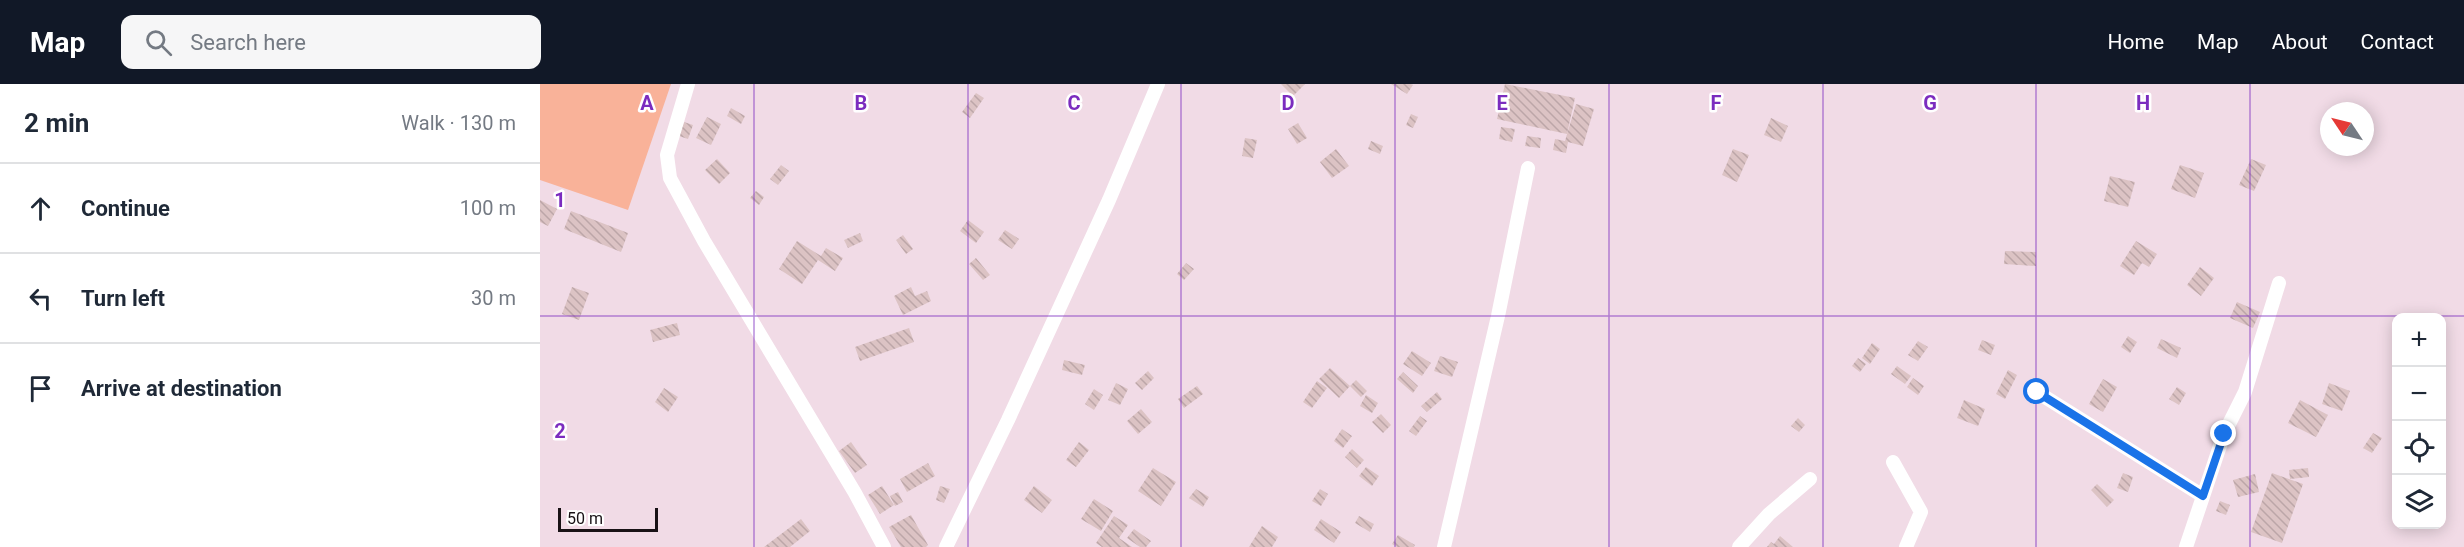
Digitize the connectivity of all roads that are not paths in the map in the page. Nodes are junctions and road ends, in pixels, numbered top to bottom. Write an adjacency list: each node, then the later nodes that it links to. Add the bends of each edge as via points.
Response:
1 (688, 84): 9 (street, via 667,155 670,178)
2 (1158, 84): 10 (street, via 1109,200)
3 (1528, 168): 11 (street)
4 (2279, 283): 8 (street, via 2245,392 2224,434)
5 (2037, 392): 8 (street)
6 (1893, 462): 13 (street, via 1921,512)
7 (1810, 479): 12 (street, via 1769,514)
8 (2203, 496): 14 (street)
9 (884, 547)
10 (946, 547)
11 (1444, 547)
12 (1739, 547)
13 (1906, 547)
14 (2186, 547)

